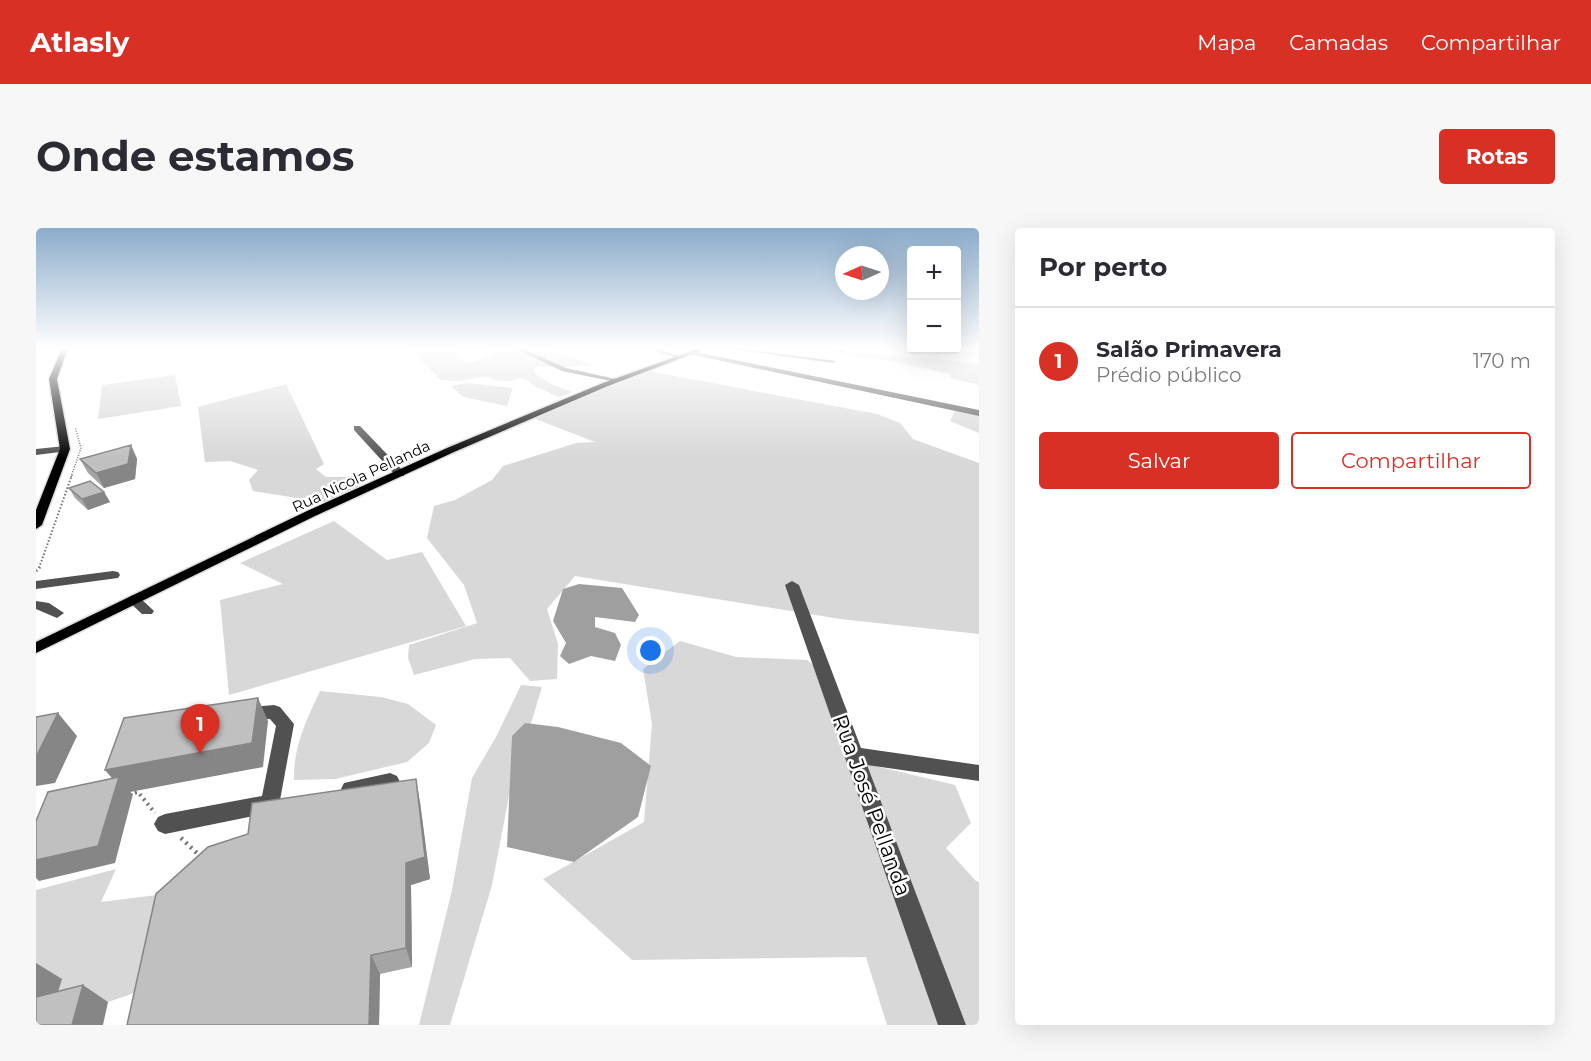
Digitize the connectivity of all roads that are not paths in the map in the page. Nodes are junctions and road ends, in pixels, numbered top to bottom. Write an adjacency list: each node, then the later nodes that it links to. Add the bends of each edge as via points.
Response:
1 (54, 385): 6 (main road)
2 (604, 385): 8 (main road, Rua Nicola Pellanda)
3 (838, 385): 4 (street)
4 (979, 413)
5 (357, 428): 8 (street)
6 (65, 449): 7 (street); 9 (main road)
7 (36, 452)
8 (400, 474): 13 (main road, Rua Nicola Pellanda)
9 (36, 525)
10 (113, 575): 11 (street)
11 (36, 585)
12 (792, 585): 19 (street, Rua José Pellanda)
13 (133, 599): 15 (street); 17 (main road, Rua Nicola Pellanda)
14 (36, 605): 16 (street)
15 (147, 611)
16 (57, 613)
17 (36, 648)
18 (221, 715): 24 (street, via 274,712 285,724)
19 (855, 755): 20 (street); 26 (street, Rua José Pellanda)
20 (979, 773)
21 (390, 782): 22 (street)
22 (336, 792)
23 (293, 800): 24 (street)
24 (271, 804): 25 (street)
25 (165, 824)
26 (952, 1025)

